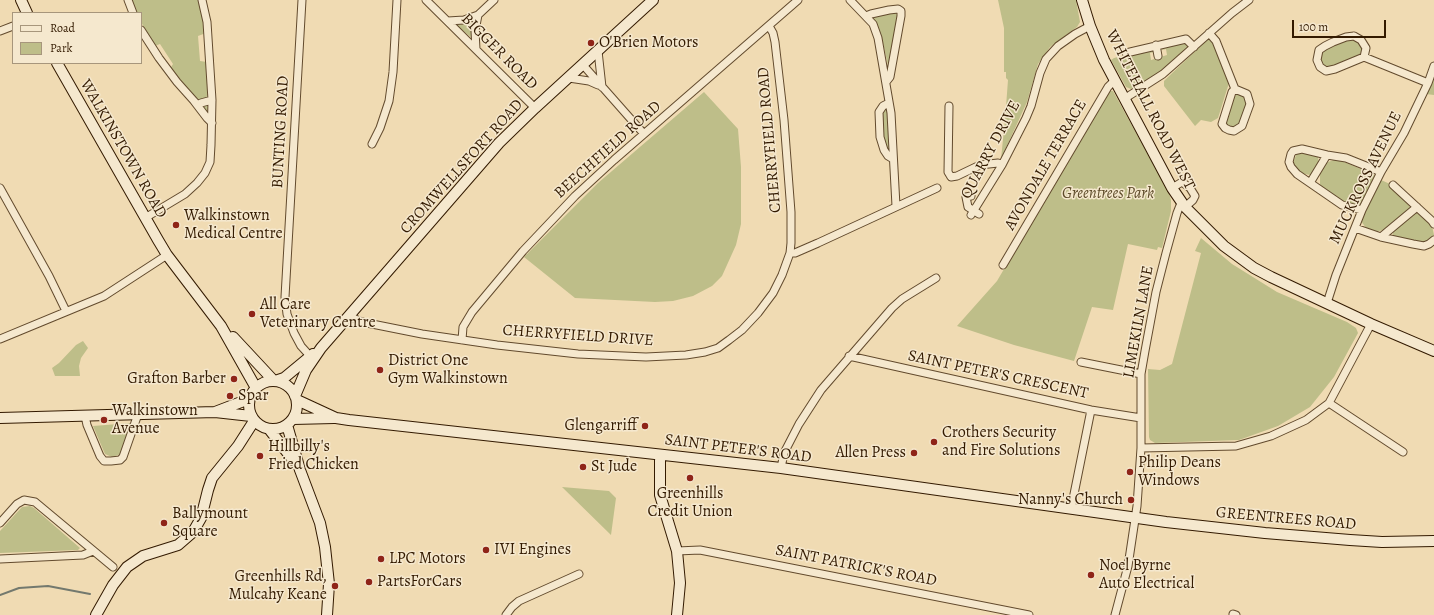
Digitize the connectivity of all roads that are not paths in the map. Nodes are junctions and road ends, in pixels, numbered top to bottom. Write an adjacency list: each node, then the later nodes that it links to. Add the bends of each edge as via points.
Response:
1 (21, 0): 13 (main road)
2 (128, 0): 14 (street)
3 (202, 0): 41 (street, via 207,22)
4 (302, 0): 81 (street, BUNTING ROAD, via 285,297 287,314 294,333)
5 (397, 0): 48 (street, via 389,101)
6 (426, 0): 17 (street, BIGGER ROAD)
7 (494, 0): 15 (street)
8 (653, 0): 27 (main road, CROMWELLSFORT ROAD)
9 (798, 0): 19 (street, BEECHFIELD ROAD)
10 (850, 0): 16 (street)
11 (1082, 0): 20 (main road, WHITEHALL ROAD WEST)
12 (1249, 0): 23 (street)
13 (27, 12)
14 (133, 12)
15 (478, 15): 17 (street, via 464,20); 26 (street, via 475,31)
16 (866, 16): 36 (street, via 873,24 878,38); 36 (street, via 889,10 901,11 890,78)
17 (448, 21): 26 (street, BIGGER ROAD)
18 (12, 26): 21 (street)
19 (768, 26): 47 (street, BEECHFIELD ROAD); 68 (street, CHERRYFIELD ROAD, via 775,42 784,120 791,212)
20 (1090, 26): 35 (main road, WHITEHALL ROAD WEST); 51 (street, QUARRY DRIVE, via 1058,46 1046,59 1031,106)
21 (0, 31)
22 (142, 31): 43 (street, via 168,70)
23 (1209, 33): 25 (street); 39 (street, via 1216,41)
24 (1156, 45): 25 (street, via 1186,38); 28 (street); 29 (street)
25 (1194, 47): 40 (street, via 1156,80)
26 (476, 49): 45 (street, BIGGER ROAD)
27 (598, 51): 32 (main road, CROMWELLSFORT ROAD); 38 (street)
28 (1126, 53)
29 (1158, 56)
30 (1364, 57): 30 (street, via 1326,71 1317,60 1319,50 1325,46 1354,36 1361,40 1366,48); 37 (street)
31 (58, 64): 63 (main road, WALKINSTOWN ROAD)
32 (583, 65): 34 (main road, CROMWELLSFORT ROAD); 38 (street)
33 (1434, 66): 37 (street, MUCKROSS AVENUE)
34 (569, 78): 38 (street, via 589,81); 45 (main road, CROMWELLSFORT ROAD)
35 (1114, 81): 40 (main road, WHITEHALL ROAD WEST); 70 (street, AVONDALE TERRACE, via 1108,87)
36 (886, 82): 42 (street)
37 (1428, 83): 52 (street, MUCKROSS AVENUE, via 1404,133)
38 (602, 87): 47 (street)
39 (1235, 89): 39 (street, via 1247,94 1250,104 1242,126 1234,131 1222,124)
40 (1124, 99): 57 (main road, WHITEHALL ROAD WEST)
41 (212, 100): 43 (street); 46 (street)
42 (889, 103): 50 (street); 50 (street, via 879,112 880,137 884,150)
43 (197, 105): 46 (street)
44 (949, 106): 51 (street, via 948,172 951,177 980,165)
45 (535, 108): 74 (main road, CROMWELLSFORT ROAD, via 499,143)
46 (212, 123): 63 (street, via 210,162 205,173 185,194)
47 (644, 134): 78 (street, BEECHFIELD ROAD, via 575,196 523,251 472,312 463,327)
48 (372, 144)
49 (1327, 155): 52 (street, via 1346,158); 53 (street); 53 (street, via 1302,149 1291,154 1291,167)
50 (893, 159): 60 (street)
51 (1002, 165): 58 (street, QUARRY DRIVE, via 974,213 968,207 966,197)
52 (1381, 172): 62 (street, MUCKROSS AVENUE)
53 (1310, 183): 62 (street, via 1342,206)
54 (1393, 185): 61 (street)
55 (0, 188): 73 (street)
56 (936, 188): 60 (street)
57 (1172, 188): 59 (main road, WHITEHALL ROAD WEST); 59 (street, LIMEKILN LANE, via 1182,182 1190,188 1195,196)
58 (971, 196)
59 (1183, 205): 72 (main road, WHITEHALL ROAD WEST, via 1240,260); 84 (street, LIMEKILN LANE, via 1177,213 1158,285)
60 (896, 206): 68 (street, via 818,243)
61 (1417, 207): 64 (street); 66 (street)
62 (1362, 210): 65 (street, MUCKROSS AVENUE)
63 (145, 218): 69 (main road, WALKINSTOWN ROAD)
64 (1434, 224)
65 (1355, 228): 66 (street); 72 (street, MUCKROSS AVENUE)
66 (1381, 237): 67 (street, via 1424,246)
67 (1434, 240)
68 (790, 253): 78 (street, CHERRYFIELD DRIVE, via 773,293 758,313 729,340 718,348 705,352 646,357 604,356)
69 (168, 255): 73 (street, via 111,292); 76 (main road, WALKINSTOWN ROAD)
70 (1003, 265)
71 (936, 278): 82 (street, via 902,299)
72 (1327, 303): 75 (main road, WHITEHALL ROAD WEST)
73 (66, 311): 77 (street)
74 (350, 315): 78 (street, CHERRYFIELD DRIVE, via 362,322); 79 (main road, CROMWELLSFORT ROAD)
75 (1371, 324): 80 (main road, WHITEHALL ROAD WEST); 89 (street)
76 (221, 326): 85 (main road, WALKINSTOWN ROAD); 86 (main road, WALKINSTOWN ROAD)
77 (0, 339)
78 (462, 340)
79 (321, 348): 81 (main road, CROMWELLSFORT ROAD); 87 (main road, CROMWELLSFORT ROAD, via 306,370)
80 (1434, 351)
81 (310, 356): 85 (main road, CROMWELLSFORT ROAD, via 284,378)
82 (849, 356): 90 (street, SAINT PETER'S CRESCENT); 102 (street, via 821,390 799,424 784,453)
83 (1081, 362): 84 (street)
84 (1141, 374): 96 (street, LIMEKILN LANE)
85 (275, 381): 86 (main road, via 266,382); 87 (main road, via 287,386)
86 (256, 388): 88 (main road)
87 (296, 398): 95 (main road, SAINT PETER'S ROAD); 97 (main road, via 297,407)
88 (249, 399): 91 (main road); 98 (main road, via 249,411)
89 (1329, 403): 99 (street, via 1306,420 1286,430 1236,446); 100 (street)
90 (1091, 410): 96 (street, SAINT PETER'S CRESCENT); 104 (street)
91 (215, 412): 92 (main road); 98 (main road)
92 (138, 414): 93 (main road); 93 (street, via 123,457 112,461 104,461 100,456)
93 (85, 416): 94 (main road)
94 (0, 418)
95 (336, 418): 97 (main road, SAINT PETER'S ROAD); 101 (main road, SAINT PETER'S ROAD)
96 (1141, 418): 99 (street, LIMEKILN LANE)
97 (290, 422): 98 (main road, via 281,428); 103 (main road)
98 (259, 423): 103 (main road, via 286,450); 113 (main road, via 212,478 201,518 190,536 178,545 141,557 127,567)
99 (1142, 448): 105 (street, LIMEKILN LANE)
100 (1403, 452)
101 (660, 455): 102 (main road, SAINT PETER'S ROAD); 109 (main road, via 660,495)
102 (781, 468): 104 (main road, SAINT PETER'S ROAD)
103 (300, 470): 114 (main road, via 320,522 325,547 329,584)
104 (1071, 509): 105 (main road, SAINT PETER'S ROAD)
105 (1135, 518): 107 (main road, GREENTREES ROAD, via 1313,537 1382,542); 118 (street, LIMEKILN LANE, via 1128,566)
106 (0, 523): 108 (street, via 17,504 24,500 35,502)
107 (1434, 542)
108 (92, 550): 110 (street, via 83,555); 111 (street)
109 (677, 551): 116 (main road, via 680,582); 117 (street, SAINT PATRICK'S ROAD, via 700,550)
110 (0, 559)
111 (113, 566)
112 (579, 574): 115 (street, via 519,601)
113 (96, 615)
114 (327, 615)
115 (506, 615)
116 (677, 615)
117 (1029, 615)
118 (1115, 615)

